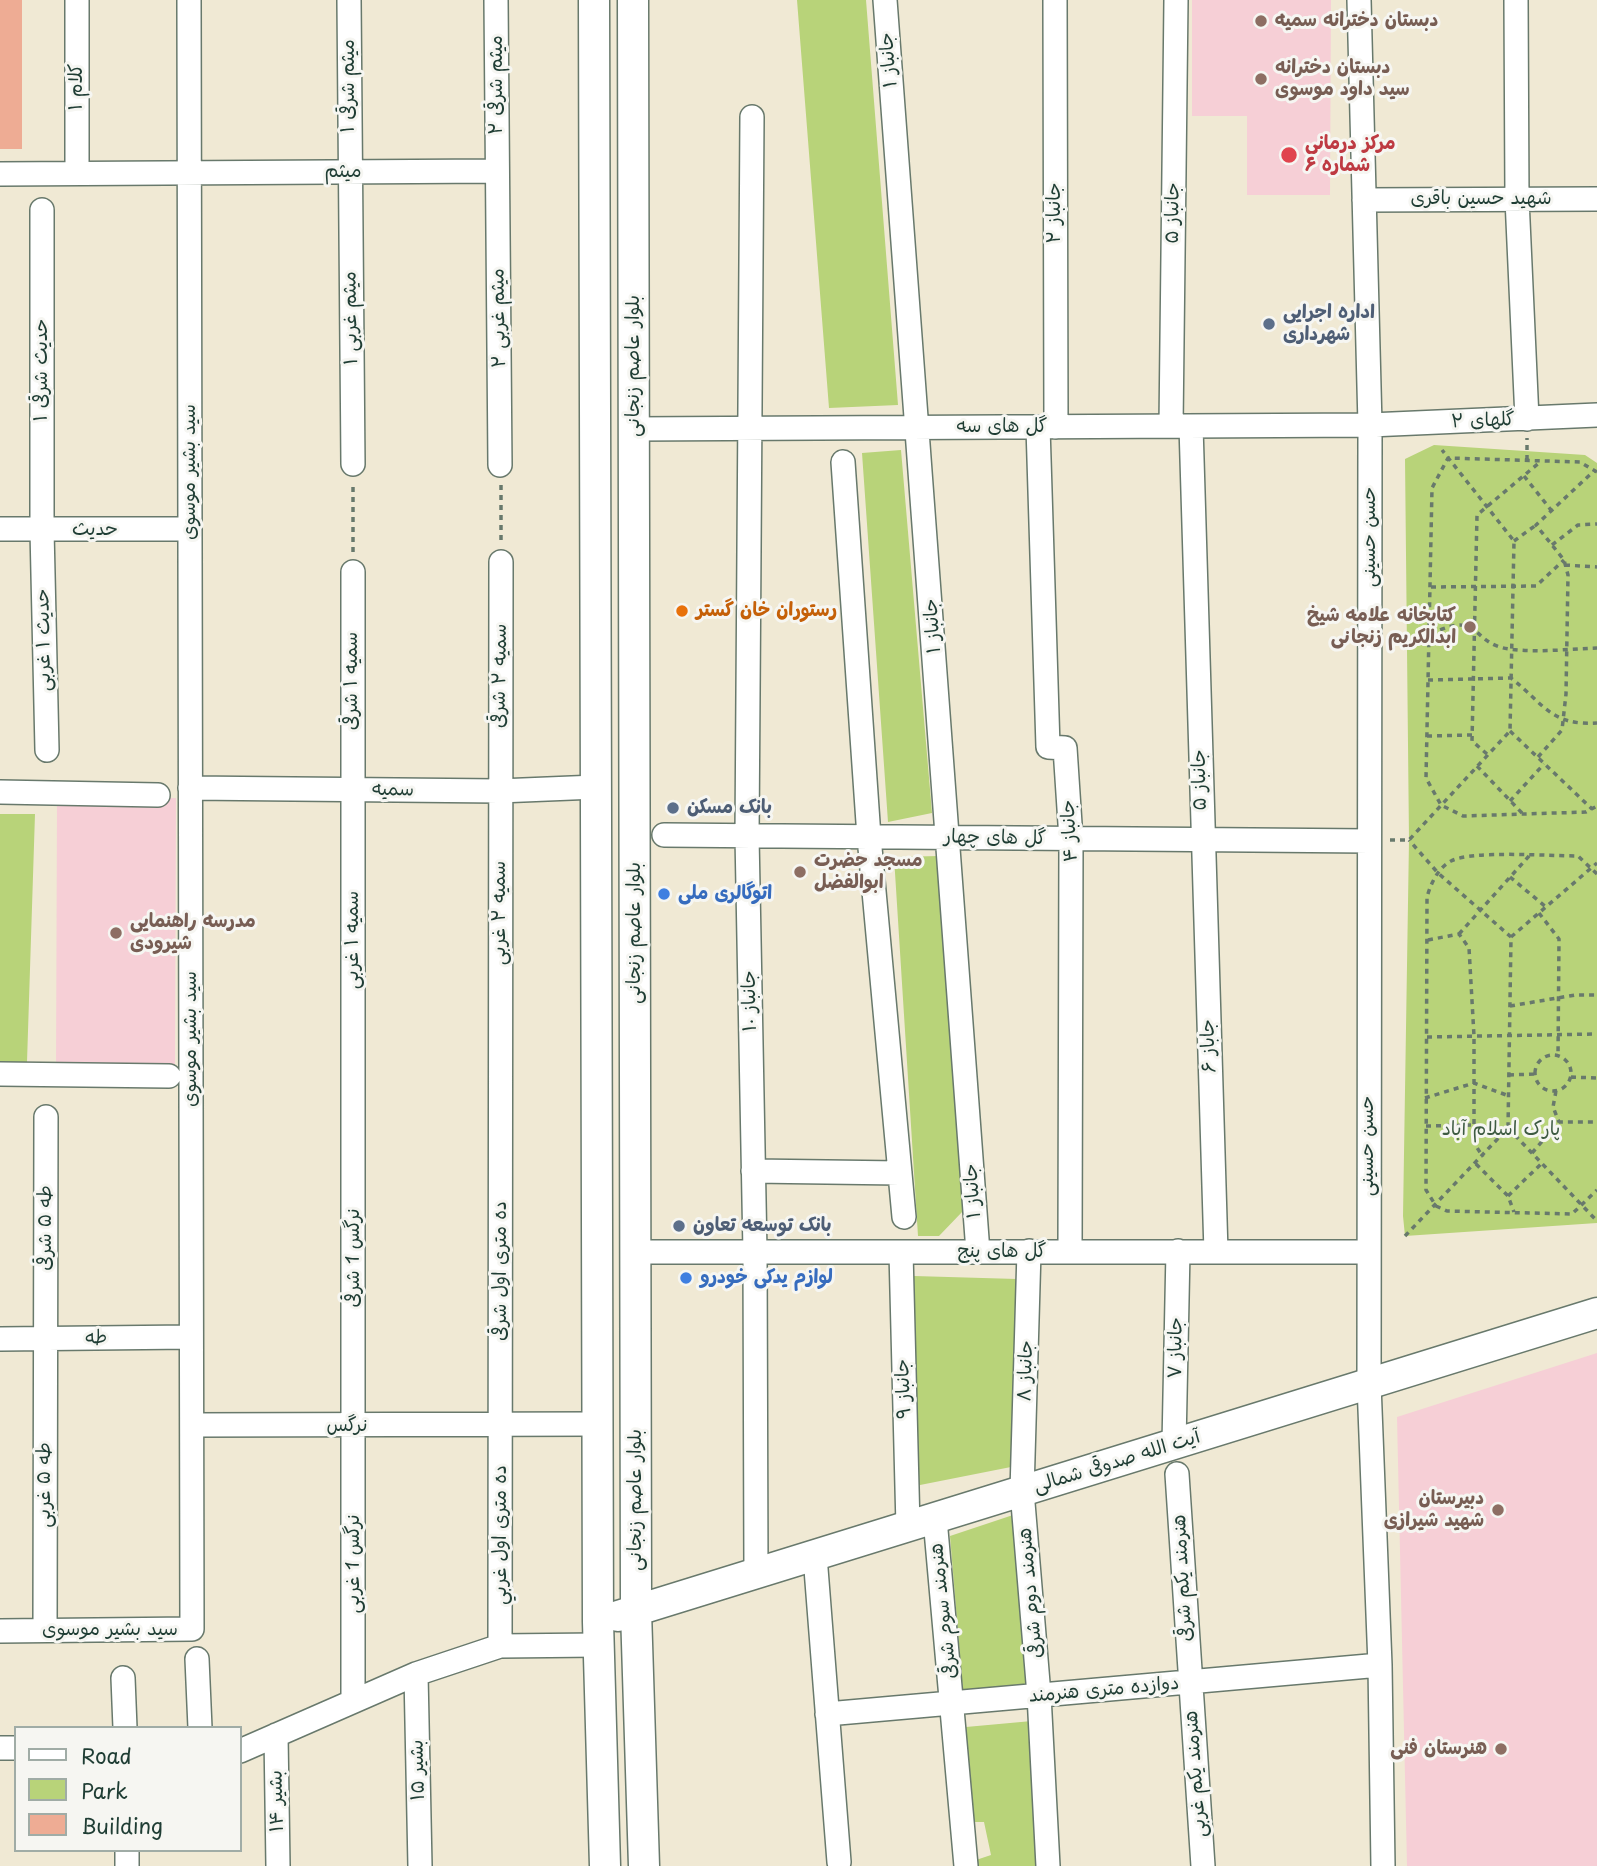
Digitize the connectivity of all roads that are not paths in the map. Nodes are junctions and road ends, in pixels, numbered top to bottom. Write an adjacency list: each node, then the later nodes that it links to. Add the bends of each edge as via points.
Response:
1 (77, 0): 15 (street, کلام ۱)
2 (189, 0): 17 (street, سید بشیر موسوی)
3 (349, 0): 14 (street, میثم شرقی ۱)
4 (496, 0): 13 (street, میثم شرقی ۲)
5 (594, 0): 39 (main road, بلوار عاصم زنجانی)
6 (633, 0): 29 (main road, بلوار عاصم زنجانی)
7 (885, 0): 28 (street, جانباز ۱)
8 (1055, 0): 26 (street, جانباز ۲)
9 (1176, 0): 25 (street, جانباز ۵)
10 (1359, 0): 20 (street, حسن حسینی)
11 (1516, 0): 18 (street)
12 (752, 117): 27 (street, جانباز ۱۰)
13 (497, 171): 14 (street, میثم); 32 (street, میثم غربی ۲)
14 (350, 172): 17 (street, میثم); 31 (street, میثم غربی ۱)
15 (77, 173): 16 (street); 17 (street)
16 (0, 174)
17 (189, 174): 34 (street, سید بشیر موسوی)
18 (1517, 199): 19 (street, شهید حسین باقری); 20 (street, شهید حسین باقری); 23 (street)
19 (1597, 199)
20 (1364, 200): 24 (street, حسن حسینی)
21 (42, 210): 35 (street, حدیث شرقی ۱)
22 (1597, 415): 23 (street, گلهای ۲)
23 (1527, 419): 24 (street, گلهای ۲)
24 (1370, 425): 25 (street, گل های سه); 51 (street, حسن حسینی)
25 (1181, 426): 26 (street, گل های سه); 50 (street, جانباز ۵)
26 (1047, 427): 28 (street, گل های سه); 49 (street, جانباز ۴, via 1048,747 1065,748)
27 (749, 428): 28 (street, گل های سه); 29 (street, گل های سه); 46 (street, جانباز ۱۰)
28 (919, 428): 48 (street, جانباز ۱)
29 (634, 429): 63 (main road, بلوار عاصم زنجانی)
30 (843, 462): 47 (street)
31 (353, 464)
32 (500, 465)
33 (0, 529): 35 (street, حدیث)
34 (190, 529): 35 (street, حدیث); 40 (street, سید بشیر موسوی)
35 (42, 530): 38 (street, حدیث ۱ غربی)
36 (501, 562): 42 (street, سمیه ۲ شرقی)
37 (353, 572): 41 (street, سمیه ۱ شرقی)
38 (47, 750)
39 (596, 787): 42 (street, سمیه); 75 (main road, بلوار عاصم زنجانی)
40 (190, 788): 41 (street, سمیه); 70 (street, سید بشیر موسوی)
41 (352, 789): 42 (street, سمیه); 54 (street, سمیه ۱ غربی)
42 (499, 791): 56 (street, سمیه ۲ غربی)
43 (0, 792): 44 (street)
44 (158, 795)
45 (664, 835): 46 (street, گل های چهار)
46 (747, 836): 47 (street, گل های چهار); 57 (street, جانباز ۱۰)
47 (869, 837): 48 (street, گل های چهار); 58 (street)
48 (948, 837): 49 (street, گل های چهار); 66 (street, جانباز ۱)
49 (1072, 838): 50 (street, گل های چهار); 61 (street, جانباز ۴)
50 (1202, 840): 51 (street, گل های چهار); 67 (street, جاباز ۶)
51 (1369, 841): 68 (street, حسن حسینی)
52 (0, 1074): 53 (street)
53 (169, 1076)
54 (354, 1090): 77 (street, نرگس 1 شرقی)
55 (46, 1117): 72 (street, طه ۵ شرقی)
56 (500, 1119): 74 (street, ده متری اول شرقی)
57 (753, 1171): 58 (street); 64 (street, جانباز ۱۰)
58 (900, 1173): 59 (street)
59 (904, 1217)
60 (1029, 1251): 61 (street, گل های پنج); 66 (street, گل های پنج); 80 (street, جانباز ۸)
61 (1070, 1251): 62 (street, گل های پنج)
62 (1178, 1251): 67 (street, گل های پنج); 78 (street, جانباز ۷)
63 (635, 1252): 64 (street, گل های پنج); 84 (main road, بلوار عاصم زنجانی)
64 (755, 1252): 65 (street, گل های پنج); 83 (street, جانباز ۱۰)
65 (901, 1252): 66 (street, گل های پنج); 81 (street, جانباز ۹)
66 (978, 1252)
67 (1216, 1252): 68 (street, گل های پنج)
68 (1368, 1252): 73 (street, حسن حسینی)
69 (1597, 1313): 73 (main road, آیت الله صدوقی شمالی)
70 (191, 1337): 72 (street, طه); 76 (street, سید بشیر موسوی)
71 (0, 1339): 72 (street, طه)
72 (46, 1339): 86 (street, طه ۵ غربی)
73 (1369, 1384): 78 (main road, آیت الله صدوقی شمالی); 90 (street, حسن حسینی)
74 (502, 1424): 75 (street, نرگس); 77 (street, نرگس); 88 (street, ده متری اول غربي)
75 (597, 1424): 87 (main road, بلوار عاصم زنجانی)
76 (192, 1425): 77 (street, نرگس); 86 (street, سید بشیر موسوی, via 192,1629)
77 (355, 1426): 95 (street, نرگس 1 غربی)
78 (1174, 1444): 80 (main road, آیت الله صدوقی شمالی)
79 (1177, 1474): 93 (street, هنرمند یکم شرقی)
80 (1023, 1491): 81 (main road, آیت الله صدوقی شمالی); 94 (street, هنرمند دوم شرقی)
81 (921, 1523): 82 (main road, آیت الله صدوقی شمالی); 96 (street, هنرمند سوم شرقی)
82 (815, 1556): 83 (main road, آیت الله صدوقی شمالی); 97 (street)
83 (755, 1574): 84 (main road, آیت الله صدوقی شمالی)
84 (636, 1611): 87 (main road, آیت الله صدوقی شمالی); 106 (main road, بلوار عاصم زنجانی)
85 (0, 1630): 86 (street, سید بشیر موسوی)
86 (45, 1630)
87 (598, 1633): 88 (street); 105 (main road, بلوار عاصم زنجانی)
88 (500, 1646): 91 (street)
89 (197, 1659): 99 (street)
90 (1380, 1665): 93 (street, دوازده متری هنرمند); 110 (street, حسن حسینی)
91 (416, 1674): 95 (street); 104 (street, بشیر ۱۵)
92 (123, 1678): 98 (street)
93 (1189, 1682): 94 (street, دوازده متری هنرمند); 109 (street, هنرمند یکم غربی)
94 (1040, 1695): 96 (street, دوازده متری هنرمند); 108 (street, هنرمند دوم شرقی)
95 (353, 1701): 100 (street)
96 (953, 1703): 97 (street, دوازده متری هنرمند); 107 (street, هنرمند سوم شرقی)
97 (827, 1714): 102 (street)
98 (125, 1726)
99 (200, 1726)
100 (276, 1735): 101 (street); 103 (street, بشیر ۱۴)
101 (242, 1750)
102 (839, 1863)
103 (278, 1866)
104 (420, 1866)
105 (605, 1866)
106 (644, 1866)
107 (966, 1866)
108 (1048, 1866)
109 (1203, 1866)
110 (1383, 1866)

